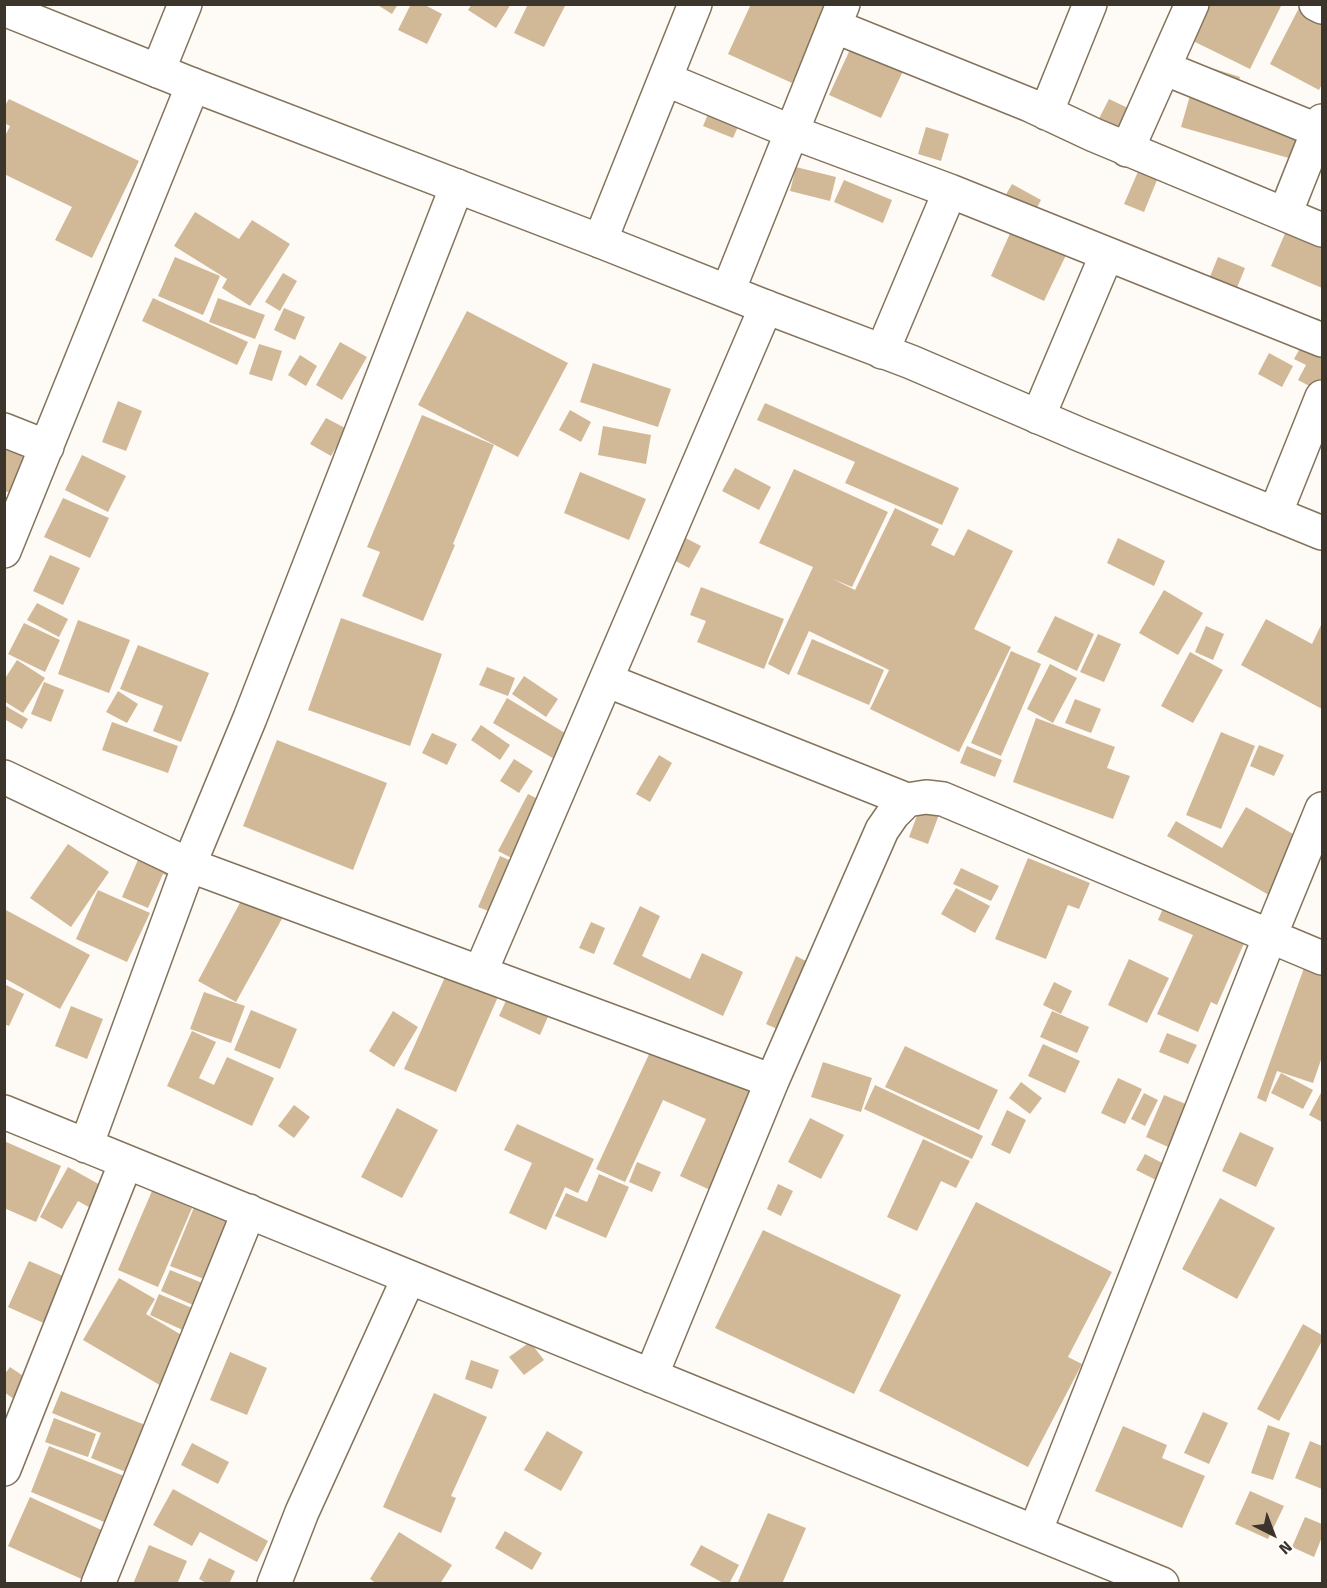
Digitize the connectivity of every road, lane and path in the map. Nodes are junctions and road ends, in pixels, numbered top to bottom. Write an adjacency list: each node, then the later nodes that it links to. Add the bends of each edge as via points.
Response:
1 (185, 4): 10 (street)
2 (695, 4): 11 (street)
3 (1090, 4): 13 (street)
4 (1192, 4): 9 (street)
5 (1316, 4): 6 (street)
6 (1323, 7)
7 (21, 11): 10 (street)
8 (838, 15): 13 (street); 15 (street)
9 (1164, 68): 14 (street); 16 (street)
10 (158, 71): 12 (street)
11 (665, 79): 15 (street); 21 (street)
12 (193, 85): 17 (street); 30 (street)
13 (1046, 113): 16 (street)
14 (1321, 126): 19 (street)
15 (792, 132): 18 (street); 23 (street)
16 (1127, 150): 19 (street)
17 (457, 186): 21 (street); 38 (street)
18 (950, 191): 22 (street); 26 (street)
19 (1285, 214): 20 (street)
20 (1323, 230)
21 (600, 241): 23 (street)
22 (1107, 254): 25 (street); 28 (street)
23 (728, 291): 24 (street)
24 (766, 307): 26 (street); 34 (street)
25 (1323, 340)
26 (882, 352): 28 (street)
27 (1323, 398): 31 (street)
28 (1038, 417): 31 (street)
29 (4, 430): 30 (street)
30 (46, 447): 33 (street)
31 (1275, 514): 32 (street)
32 (1323, 533)
33 (4, 551)
34 (606, 680): 36 (street); 41 (street)
35 (4, 777): 38 (street)
36 (907, 800): 39 (street, via 943,799); 42 (street, via 882,830)
37 (1323, 809): 39 (street)
38 (189, 865): 41 (street); 44 (street)
39 (1270, 936): 40 (street); 50 (street)
40 (1323, 958)
41 (480, 973): 42 (street)
42 (772, 1081): 48 (street)
43 (4, 1112): 44 (street)
44 (86, 1146): 45 (street)
45 (126, 1162): 46 (street); 49 (street)
46 (249, 1210): 47 (street); 51 (street)
47 (409, 1277): 48 (street); 52 (street, via 302,1512)
48 (651, 1376): 50 (street)
49 (4, 1469)
50 (1035, 1532): 53 (street)
51 (99, 1584)
52 (274, 1584)
53 (1162, 1584)

